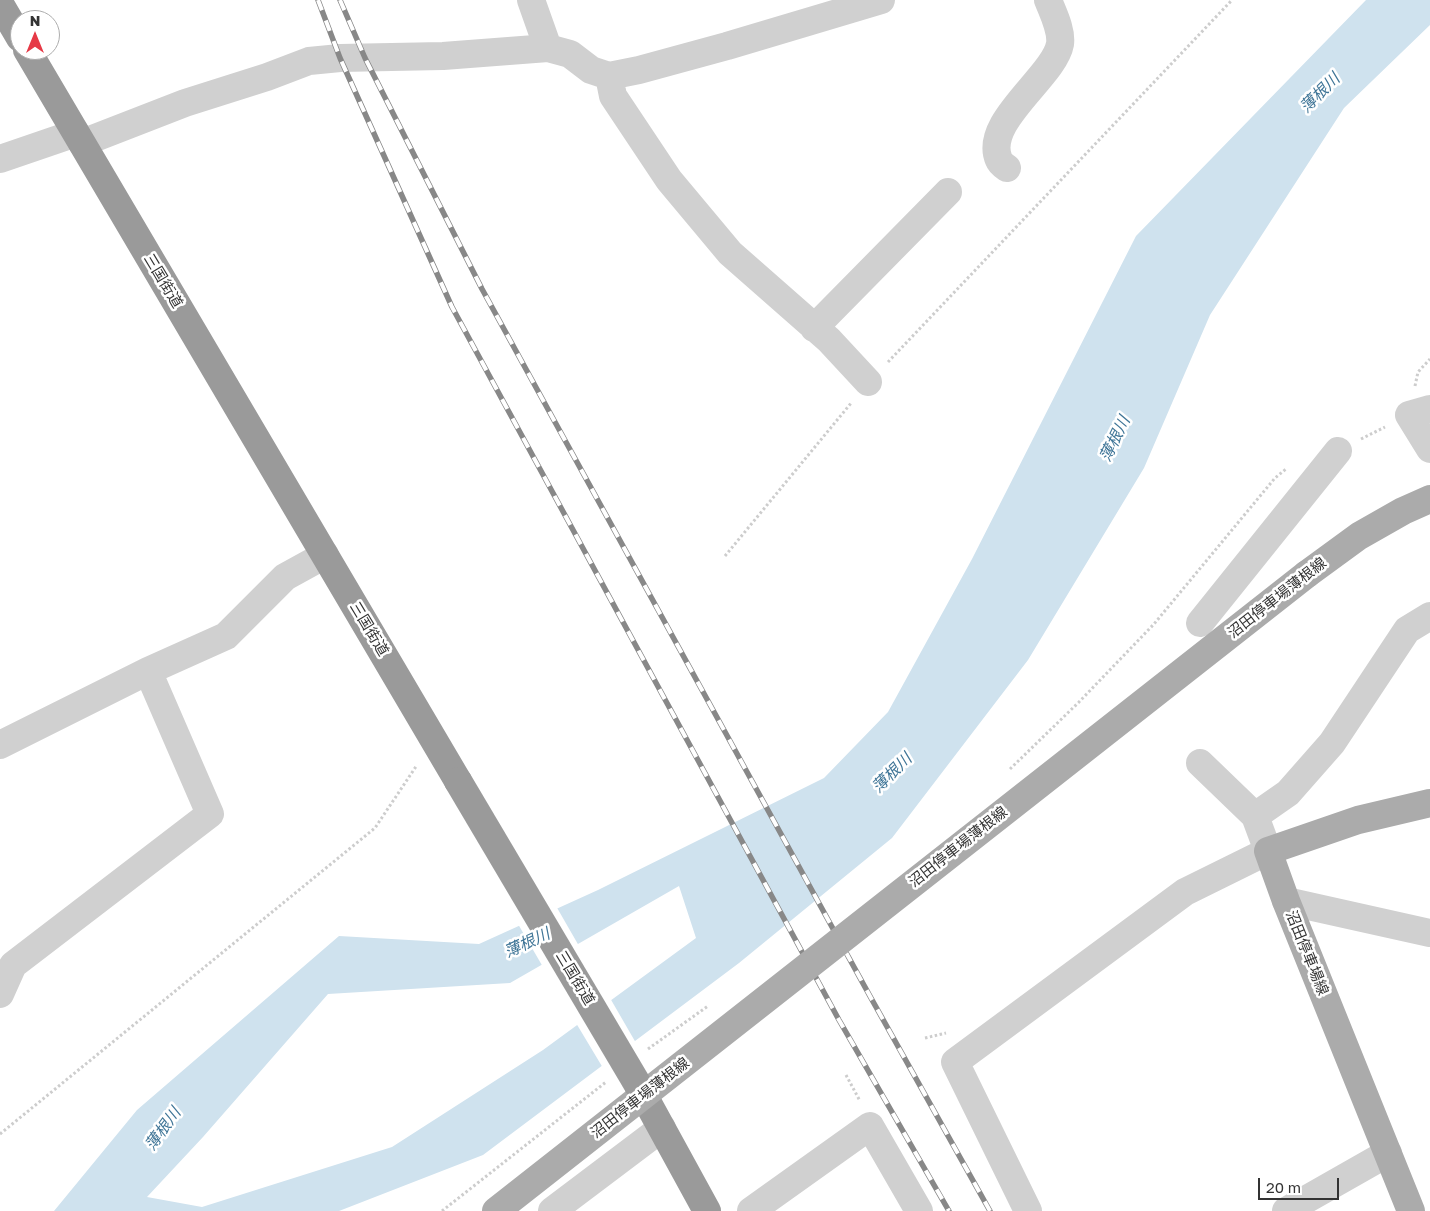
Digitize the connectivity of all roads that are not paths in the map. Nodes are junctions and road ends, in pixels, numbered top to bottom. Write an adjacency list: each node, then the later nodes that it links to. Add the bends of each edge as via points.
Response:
1 (531, 0): 6 (street)
2 (881, 0): 8 (street, via 727,46)
3 (1048, 0): 11 (street, via 1058,25 1060,44 1055,57 1000,130 999,160)
4 (0, 4): 5 (highway)
5 (10, 21)
6 (548, 48): 8 (street, via 570,54 591,70); 9 (street, via 309,61)
7 (33, 60): 9 (highway, 三国街道)
8 (609, 76): 13 (street, via 613,96 669,180 730,254)
9 (79, 138): 10 (street); 19 (highway, 三国街道)
10 (0, 159)
11 (1007, 168)
12 (948, 192): 13 (street)
13 (814, 328): 14 (street)
14 (868, 382)
15 (1430, 409): 16 (street, via 1409,415)
16 (1430, 449)
17 (1338, 451): 21 (street)
18 (1430, 499): 33 (main road, 沼田停車場薄根線, bridge, via 1359,536 1308,574)
19 (325, 555): 22 (street, via 285,577 226,636); 31 (highway, 三国街道, bridge)
20 (1430, 616): 26 (street, via 1407,630 1332,742 1288,793)
21 (1200, 623)
22 (148, 671): 23 (street); 30 (street, via 210,814 13,965)
23 (0, 745)
24 (1200, 763): 26 (street)
25 (1430, 803): 27 (main road, via 1358,820)
26 (1255, 816): 27 (street)
27 (1268, 851): 28 (main road, 沼田停車場線); 38 (street, via 1185,892 955,1062)
28 (1286, 902): 29 (street); 32 (main road, 沼田停車場線)
29 (1430, 933)
30 (0, 994)
31 (662, 1128): 34 (street); 35 (highway, 三国街道)
32 (1388, 1152): 39 (street); 40 (main road, 沼田停車場線)
33 (496, 1211)
34 (552, 1211)
35 (707, 1211)
36 (751, 1211): 37 (street, via 870,1126)
37 (918, 1211)
38 (1028, 1211)
39 (1286, 1211)
40 (1411, 1211)

